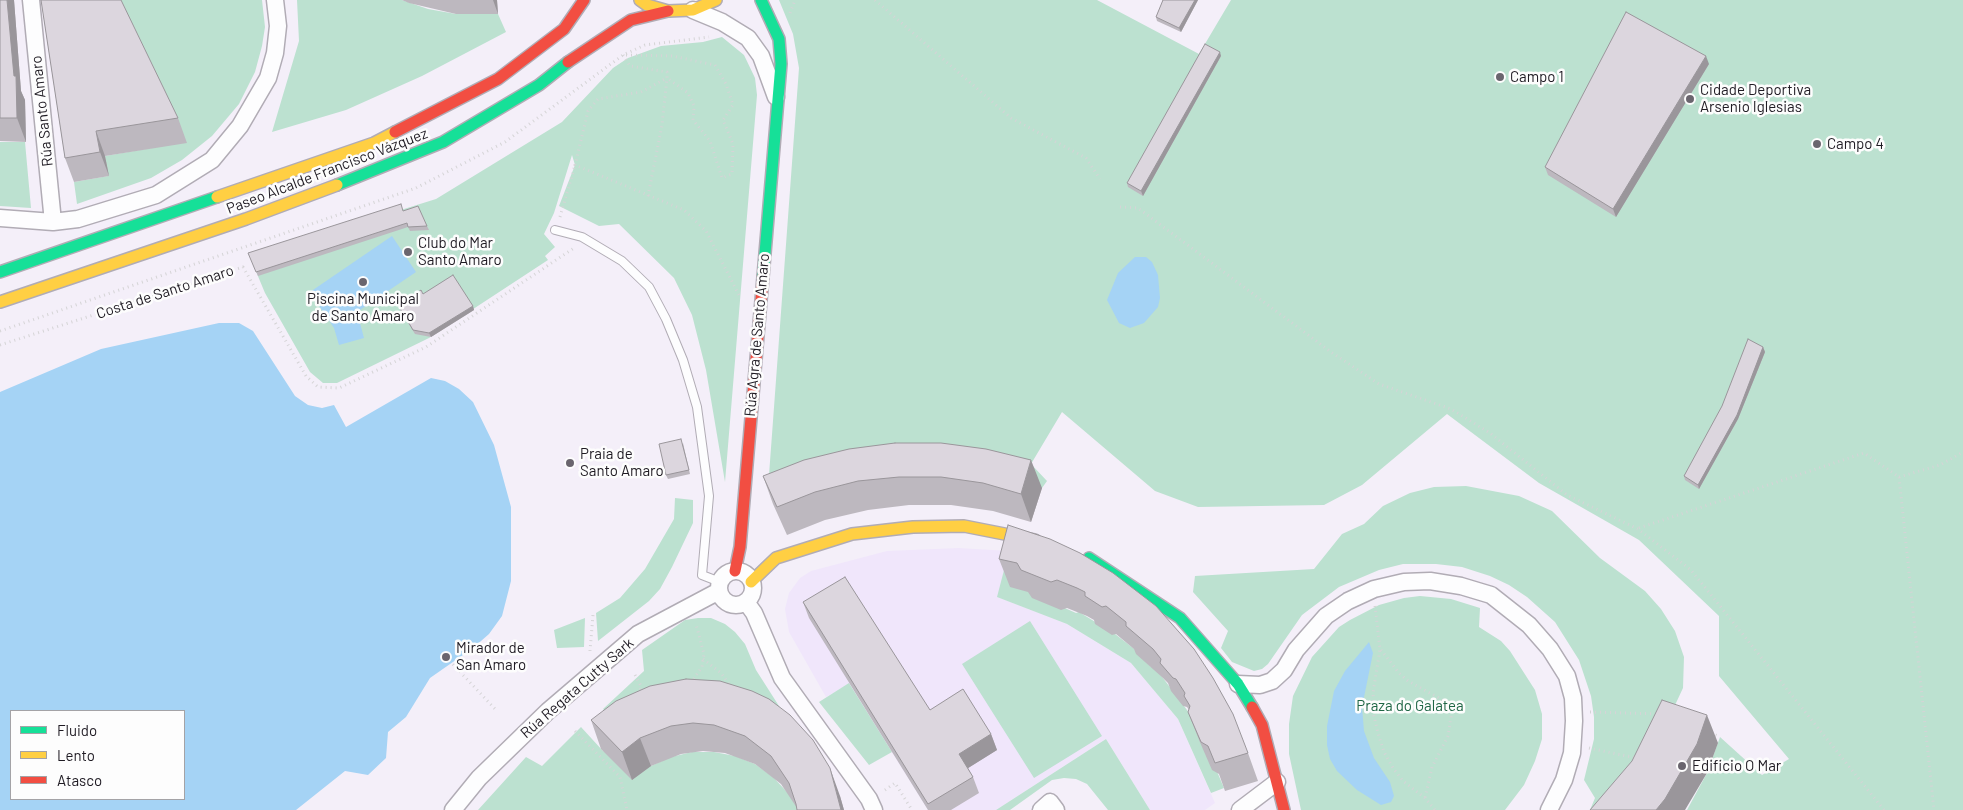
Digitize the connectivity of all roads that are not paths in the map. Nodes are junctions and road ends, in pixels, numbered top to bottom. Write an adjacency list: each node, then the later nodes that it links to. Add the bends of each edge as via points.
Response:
1 (31, 0): 11 (street, Rúa Santo Amaro)
2 (275, 0): 11 (street, via 278,26 268,78 240,126 212,160 156,195 78,219)
3 (584, 0): 13 (main road, Paseo Alcalde Francisco Vázquez, via 564,29 498,79 374,142)
4 (640, 0): 8 (main road)
5 (716, 0): 7 (main road)
6 (761, 0): 9 (main road, Rúa Agra de Santo Amaro, via 779,39 781,64)
7 (693, 10): 8 (main road); 9 (street, Rúa Agra de Santo Amaro, via 748,38 761,56)
8 (668, 11): 14 (main road, Paseo Alcalde Francisco Vázquez, via 632,20 496,112 443,142 386,168)
9 (777, 99): 17 (main road, Rúa Agra de Santo Amaro, via 740,547)
10 (0, 218): 11 (street)
11 (53, 222)
12 (556, 230): 19 (lane, via 582,237 622,261 649,287 666,319 683,360 697,408 709,496 702,576)
13 (0, 272)
14 (0, 302)
15 (1045, 542): 18 (main road, via 964,526 913,527 852,534 776,558)
16 (1080, 555): 21 (main road, via 1180,618)
17 (735, 571): 18 (street, via 744,574); 19 (street, via 726,575)
18 (751, 582): 20 (street, via 752,593)
19 (720, 586): 20 (street, via 722,599 730,604); 24 (street, Rúa Regata Cutty Sark, via 638,634 548,711 480,778)
20 (746, 602): 23 (street, via 754,613 782,678 869,799)
21 (1238, 684): 22 (main road, via 1262,725); 29 (street, via 1260,685 1272,681 1326,616 1374,589 1404,582 1430,581 1491,595 1529,625 1550,649 1567,676 1573,698 1572,752 1564,780)
22 (1277, 782): 27 (street); 28 (main road)
23 (876, 802)
24 (453, 810)
25 (1041, 810): 26 (street, via 1050,802)
26 (1056, 810)
27 (1240, 810)
28 (1284, 810)
29 (1549, 810)

